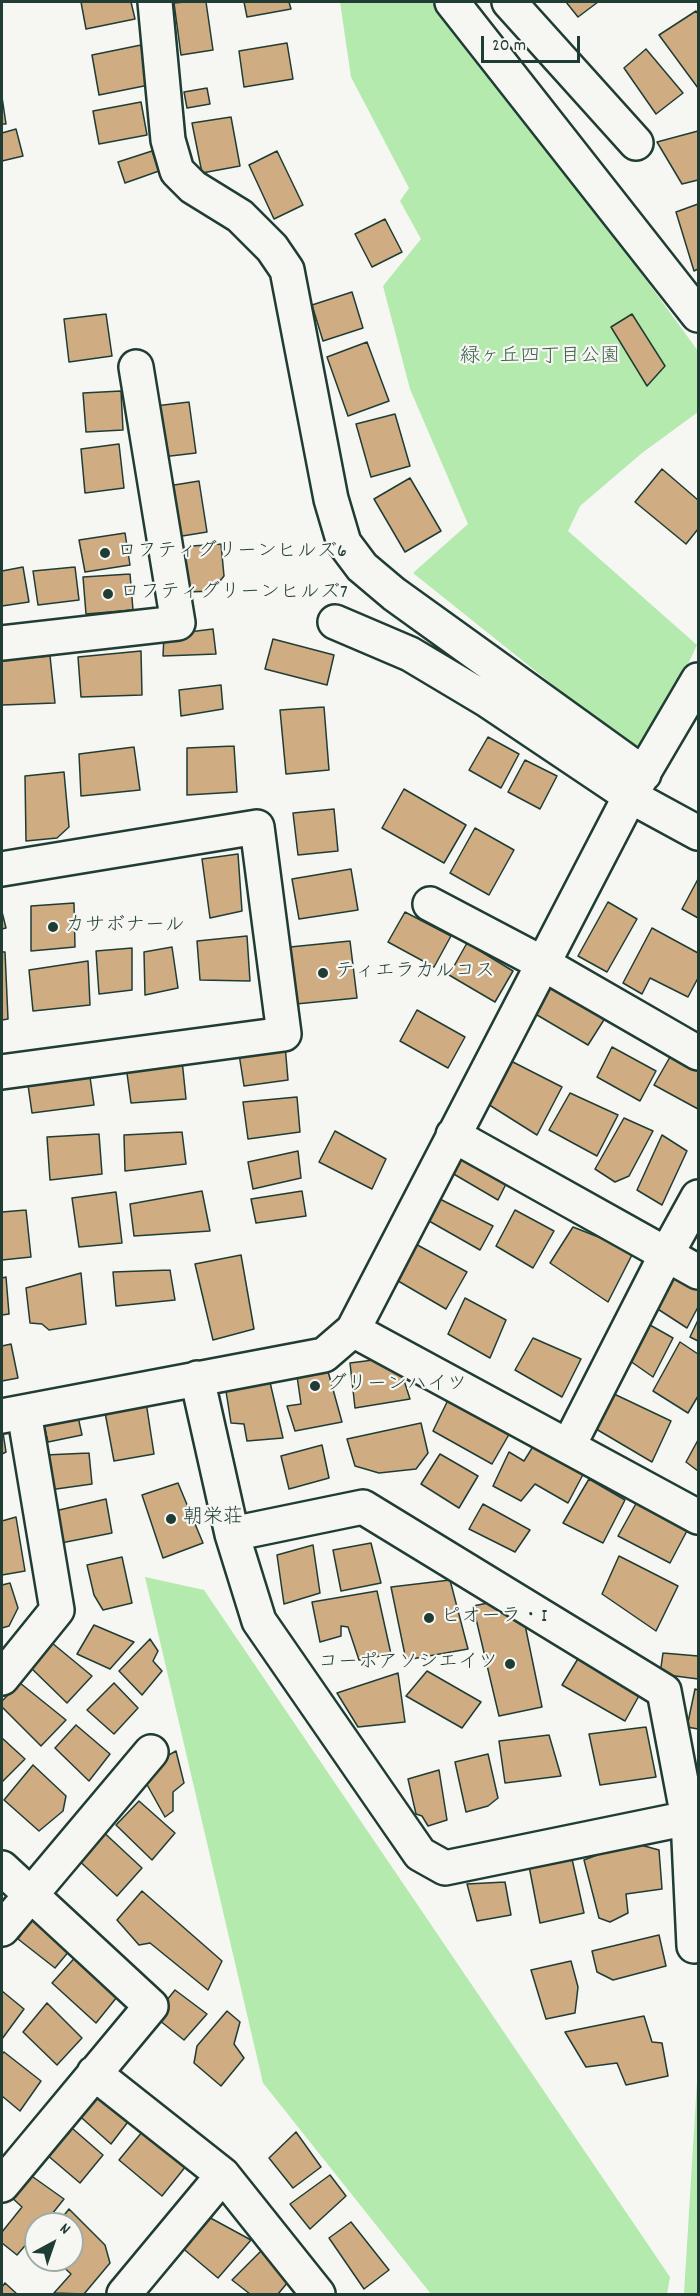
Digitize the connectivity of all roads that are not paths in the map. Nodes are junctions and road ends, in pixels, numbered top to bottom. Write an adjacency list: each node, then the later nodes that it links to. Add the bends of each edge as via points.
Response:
1 (155, 2): 10 (street, via 168,140 177,171 193,188 240,216 272,248 287,270 331,499 344,543 362,567 394,594)
2 (452, 2): 5 (street)
3 (509, 2): 4 (street)
4 (636, 143)
5 (699, 315)
6 (136, 367): 8 (street, via 178,623)
7 (335, 622): 10 (street, via 410,654)
8 (2, 642)
9 (699, 680): 10 (street)
10 (637, 785): 11 (street); 14 (street)
11 (699, 833)
12 (2, 869): 16 (street, via 257,827 284,1034)
13 (430, 903): 14 (street)
14 (542, 963): 15 (street); 17 (street)
15 (699, 1053)
16 (2, 1072)
17 (453, 1135): 19 (street); 21 (street)
18 (699, 1197): 19 (street)
19 (666, 1255): 20 (street); 24 (street)
20 (699, 1272)
21 (353, 1330): 22 (street, via 324,1355); 24 (street)
22 (197, 1378): 23 (street); 26 (street)
23 (13, 1414): 27 (street, via 57,1610)
24 (569, 1445): 25 (street)
25 (699, 1517)
26 (232, 1534): 29 (street, via 363,1507 664,1690); 29 (street, via 259,1621 420,1854 445,1868)
27 (2, 1678)
28 (151, 1752): 31 (street)
29 (694, 1817): 33 (street)
30 (2, 1868): 31 (street)
31 (30, 1894): 32 (street); 34 (street, via 150,2006)
32 (2, 1929)
33 (694, 1946)
34 (94, 2073): 35 (street); 36 (street)
35 (223, 2175): 37 (street); 38 (street)
36 (2, 2185)
37 (124, 2295)
38 (318, 2295)

